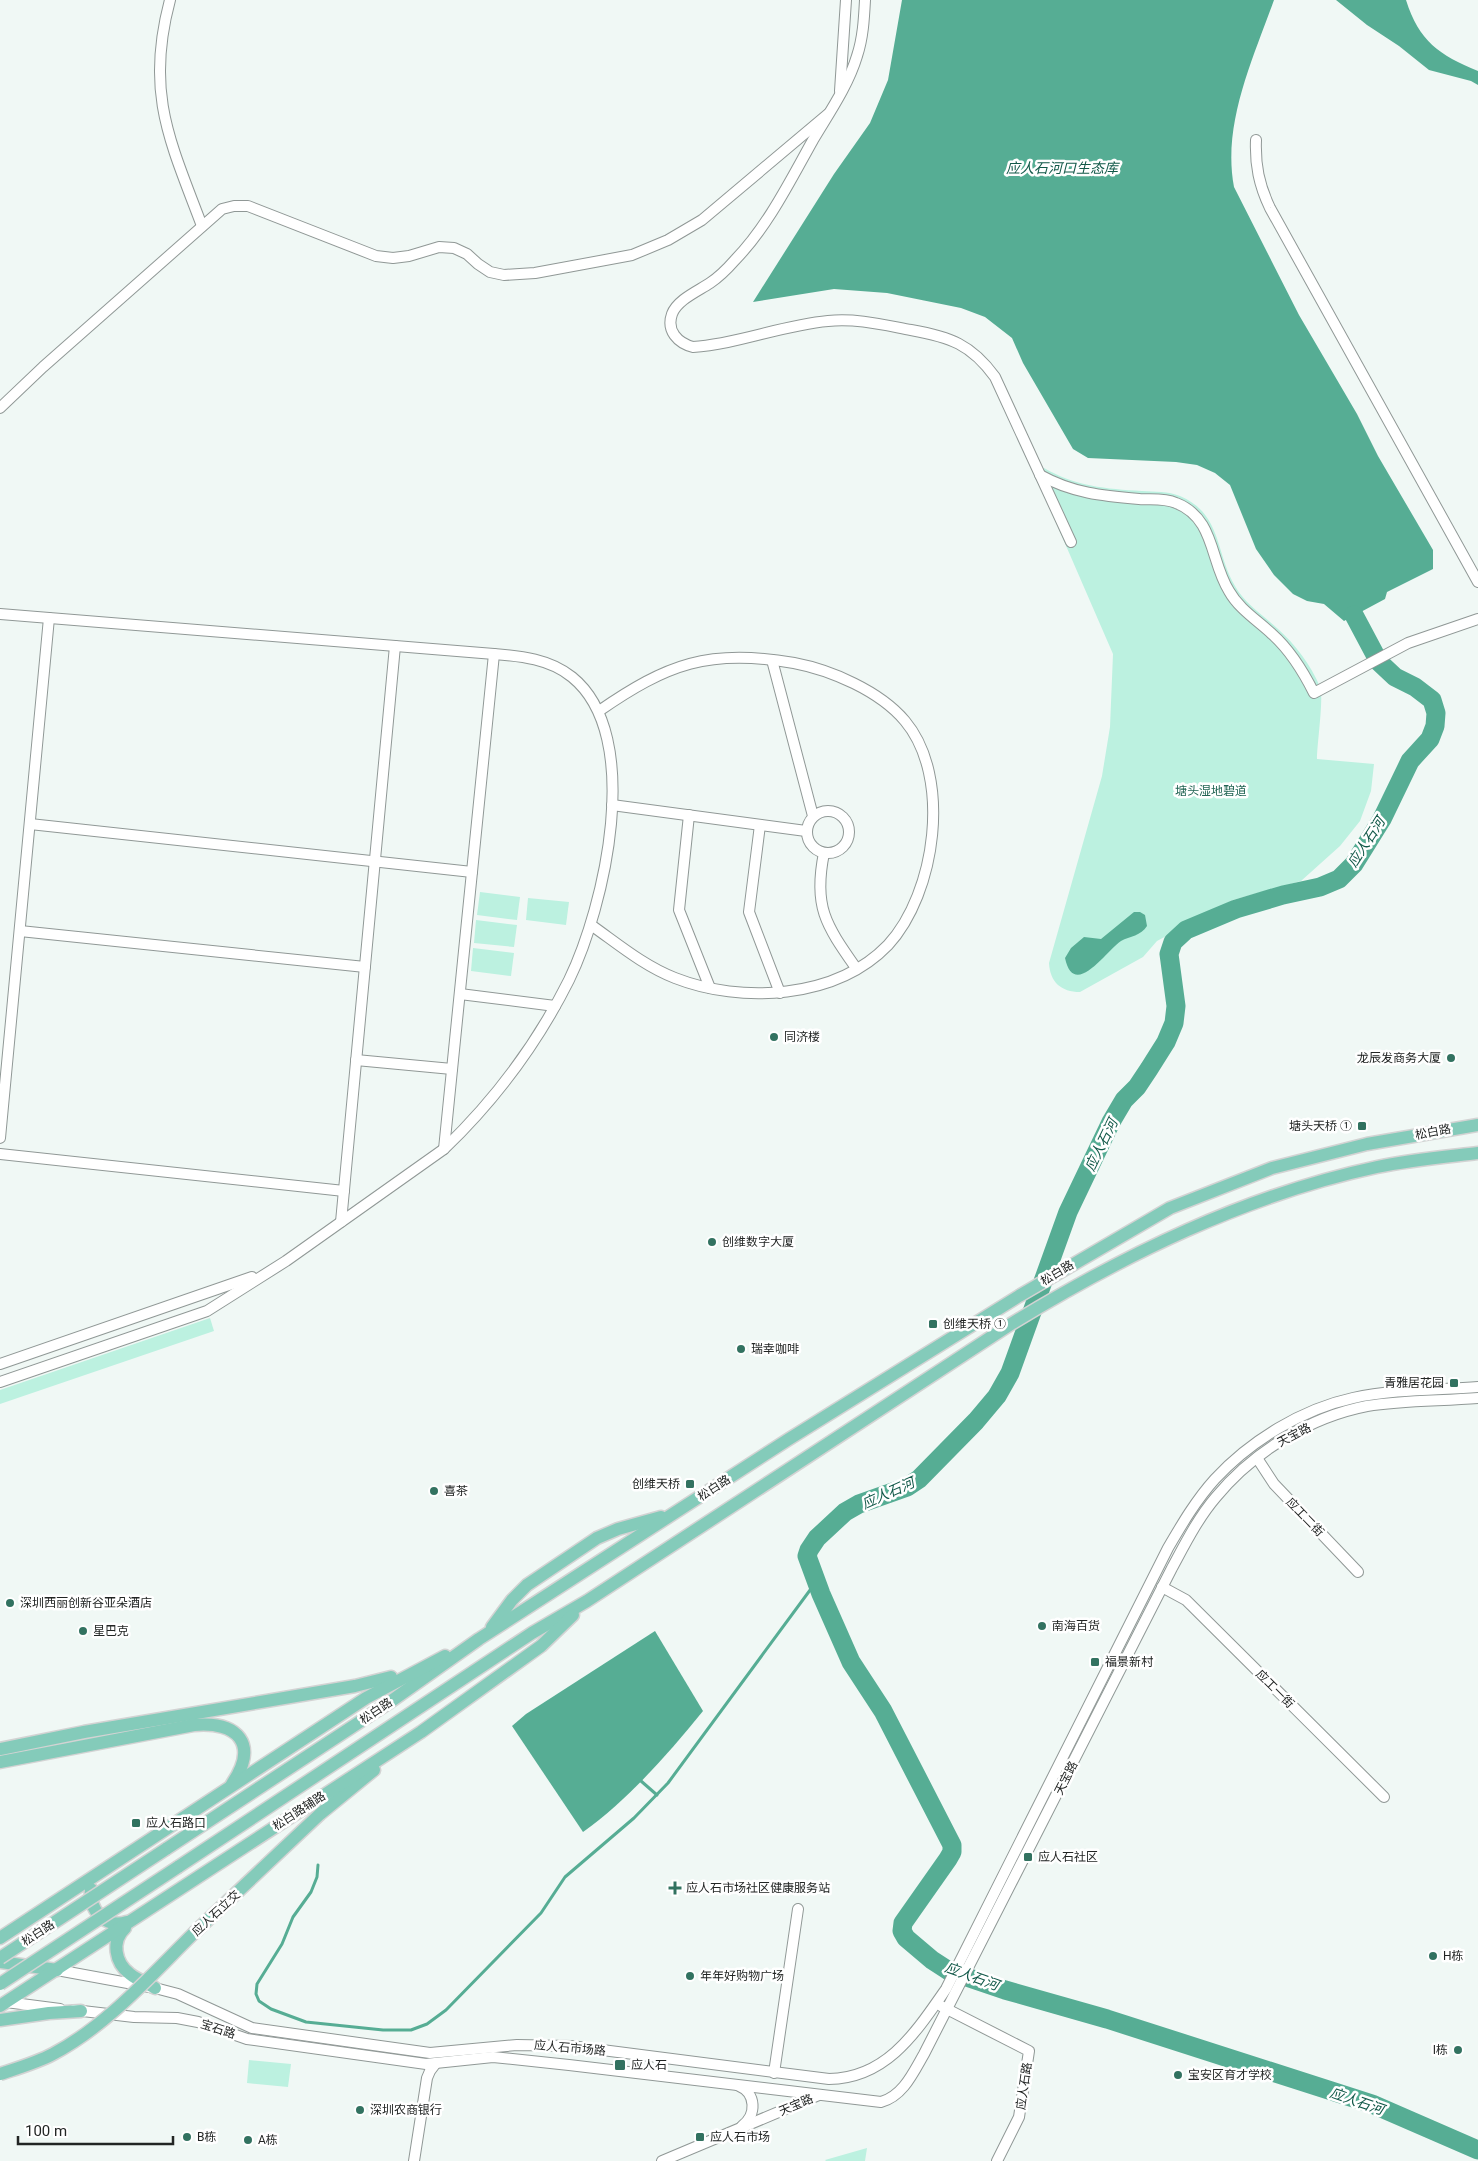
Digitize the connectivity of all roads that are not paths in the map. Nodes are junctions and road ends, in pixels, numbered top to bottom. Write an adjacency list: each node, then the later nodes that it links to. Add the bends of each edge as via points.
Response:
1 (170, 0): 7 (street, via 159,65 161,102 169,139)
2 (846, 0): 4 (street)
3 (865, 0): 4 (street, via 857,56)
4 (840, 95): 5 (street)
5 (828, 114): 7 (street, via 702,220 668,240 632,255 535,273 504,275 490,272 454,248 439,247 393,258 376,256 248,206 222,209); 9 (street, via 755,237 712,282 678,304 670,321 676,339 693,348 702,347 813,323 843,320 952,339 984,361 995,377)
6 (1256, 140): 11 (street, via 1257,174 1270,208)
7 (202, 226): 8 (street)
8 (0, 408)
9 (1040, 475): 10 (street); 14 (street, via 1078,492 1162,500 1187,508 1205,526 1219,573 1229,592 1243,610 1286,648 1314,692 1408,643)
10 (1071, 542)
11 (1478, 582)
12 (0, 614): 13 (street)
13 (50, 618): 15 (street); 22 (street)
14 (1478, 619)
15 (396, 646): 16 (street); 26 (street)
16 (494, 654): 18 (street, via 532,659 559,668 573,678); 27 (street)
17 (772, 660): 18 (street, via 719,658 677,666 646,680); 21 (street); 31 (street, via 823,670 878,698 904,720 922,750 928,768 932,788 932,834 917,896 888,944)
18 (599, 711): 19 (street, via 611,751)
19 (612, 805): 20 (street); 28 (street, via 603,877)
20 (689, 815): 23 (street); 32 (street, via 679,910)
21 (813, 816): 24 (street); 25 (street, via 832,810 840,813 849,828 849,838 844,846)
22 (30, 824): 26 (street); 29 (street)
23 (760, 825): 24 (street); 33 (street, via 749,912)
24 (806, 831): 25 (street, via 812,846)
25 (824, 853): 31 (street, via 819,888 825,917)
26 (375, 861): 27 (street); 30 (street)
27 (472, 872): 34 (street)
28 (591, 925): 32 (street, via 660,972); 35 (street)
29 (20, 931): 30 (street); 39 (street)
30 (365, 967): 36 (street)
31 (856, 968): 33 (street, via 823,984)
32 (710, 988): 33 (street)
33 (780, 992)
34 (460, 994): 35 (street); 37 (street)
35 (555, 1006): 40 (street, via 513,1072)
36 (356, 1060): 37 (street); 43 (street)
37 (452, 1069): 40 (street)
38 (1478, 1125): 51 (main road, 松白路, via 1367,1144 1272,1168 1170,1208 1019,1296)
39 (0, 1138)
40 (444, 1149): 44 (street)
41 (1478, 1153): 54 (main road, 松白路, via 1378,1167 1319,1181 1196,1225 1071,1288 1011,1324)
42 (0, 1154): 43 (street)
43 (344, 1191): 44 (street)
44 (341, 1222): 45 (street)
45 (268, 1272): 46 (street); 47 (street, via 207,1311)
46 (0, 1364)
47 (0, 1382)
48 (1478, 1387): 71 (street, 天宝路, via 1380,1394 1327,1406 1275,1431 1240,1455 1214,1480 1190,1510 1168,1548 946,1989)
49 (1478, 1398): 50 (street, 天宝路, via 1368,1406 1344,1412 1296,1432)
50 (1257, 1458): 52 (street, 应工二街, via 1274,1484); 53 (street, 天宝路, via 1216,1497)
51 (673, 1514): 55 (main road, 松白路); 55 (main road, via 618,1528 597,1538 527,1585)
52 (1358, 1572)
53 (1162, 1587): 61 (street, 应工一街, via 1186,1600); 72 (street, 天宝路)
54 (587, 1601): 57 (main road, 松白路辅路, via 541,1646); 68 (main road, 松白路, bridge, via 532,1633)
55 (482, 1637): 56 (main road); 66 (main road, 松白路, bridge, via 387,1704)
56 (420, 1668): 58 (main road, via 355,1686 84,1732); 60 (main road, via 366,1698)
57 (420, 1732): 64 (main road, 松白路辅路); 80 (main road, 应人石立交, bridge, via 320,1814 122,2003 80,2038 54,2054)
58 (0, 1750)
59 (0, 1762): 60 (main road, via 194,1725 216,1724 236,1732 244,1750 239,1774)
60 (230, 1787): 62 (main road)
61 (1384, 1797)
62 (101, 1872): 64 (main road, via 91,1888 90,1897 97,1914 113,1923); 65 (main road)
63 (798, 1909): 79 (street)
64 (132, 1920): 67 (main road, 松白路辅路); 69 (main road, via 118,1938 118,1958 131,1975)
65 (0, 1938)
66 (0, 1960): 67 (main road, 宝石路)
67 (57, 1970): 69 (street, 宝石路); 70 (main road, 松白路辅路)
68 (0, 1984)
69 (155, 1988): 76 (street, 宝石路, via 192,2000 252,2028)
70 (2, 2003): 73 (street, 宝石路)
71 (936, 2003): 72 (street, 应人石路); 81 (street, 天宝路, via 903,2046 883,2063 846,2078)
72 (948, 2009): 83 (street, 天宝路, via 909,2080 890,2100 881,2102); 87 (street, 应人石路, via 1029,2051 1019,2117)
73 (81, 2011): 74 (main road); 78 (street, 宝石路, via 134,2018 177,2018 247,2039)
74 (0, 2020)
75 (494, 2046): 76 (street, 应人石市场路); 77 (street, via 489,2051); 79 (street, 应人石市场路, via 572,2046)
76 (430, 2053)
77 (493, 2057): 78 (street, 应人石市场路); 82 (street, 应人石市场路)
78 (436, 2063): 85 (street, via 427,2078)
79 (774, 2073): 81 (street, 应人石市场路)
80 (0, 2074)
81 (829, 2078)
82 (734, 2084): 83 (street, 应人石市场路); 84 (street, via 747,2091 753,2104 750,2118)
83 (820, 2094): 84 (street, 天宝路)
84 (740, 2128): 86 (street, 天宝路)
85 (414, 2161)
86 (662, 2161)
87 (997, 2161)

